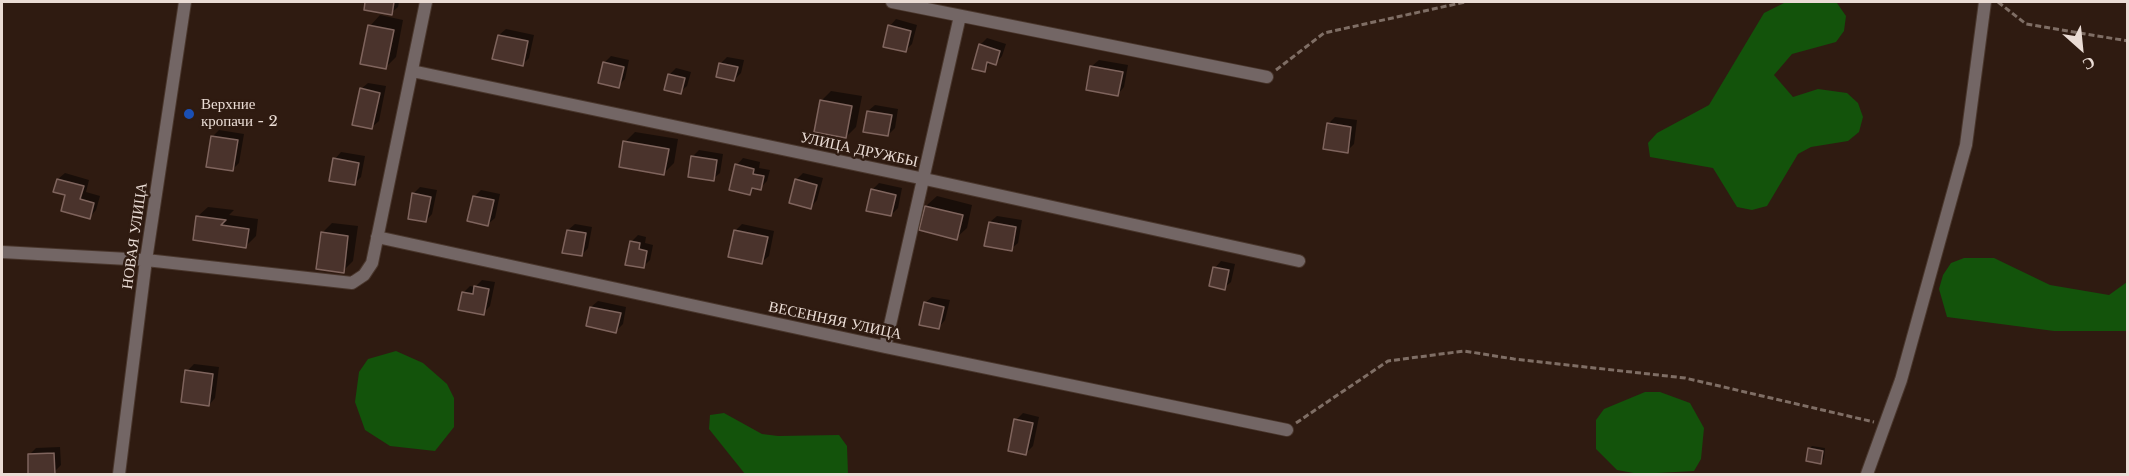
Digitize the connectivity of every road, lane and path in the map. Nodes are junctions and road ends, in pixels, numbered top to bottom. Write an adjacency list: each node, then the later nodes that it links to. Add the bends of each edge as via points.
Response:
1 (185, 2): 14 (street, НОВАЯ УЛИЦА)
2 (426, 2): 9 (street)
3 (892, 2): 7 (street)
4 (1465, 2): 10 (path, via 1324,33)
5 (1985, 2): 17 (street, via 1966,146 1901,380)
6 (1998, 2): 8 (path, via 2026,24)
7 (960, 16): 10 (street); 11 (street)
8 (2127, 41)
9 (412, 71): 11 (street, УЛИЦА ДРУЖБЫ); 12 (street)
10 (1267, 77)
11 (924, 179): 15 (street, УЛИЦА ДРУЖБЫ); 16 (street)
12 (377, 237): 14 (street, via 372,262 352,284); 16 (street, ВЕСЕННЯЯ УЛИЦА)
13 (2, 252): 14 (street)
14 (146, 260): 19 (street, НОВАЯ УЛИЦА)
15 (1299, 261)
16 (885, 347): 18 (street, ВЕСЕННЯЯ УЛИЦА)
17 (1885, 424): 18 (path, via 1685,378 1464,351 1388,361); 20 (street)
18 (1287, 430)
19 (119, 474)
20 (1867, 474)

